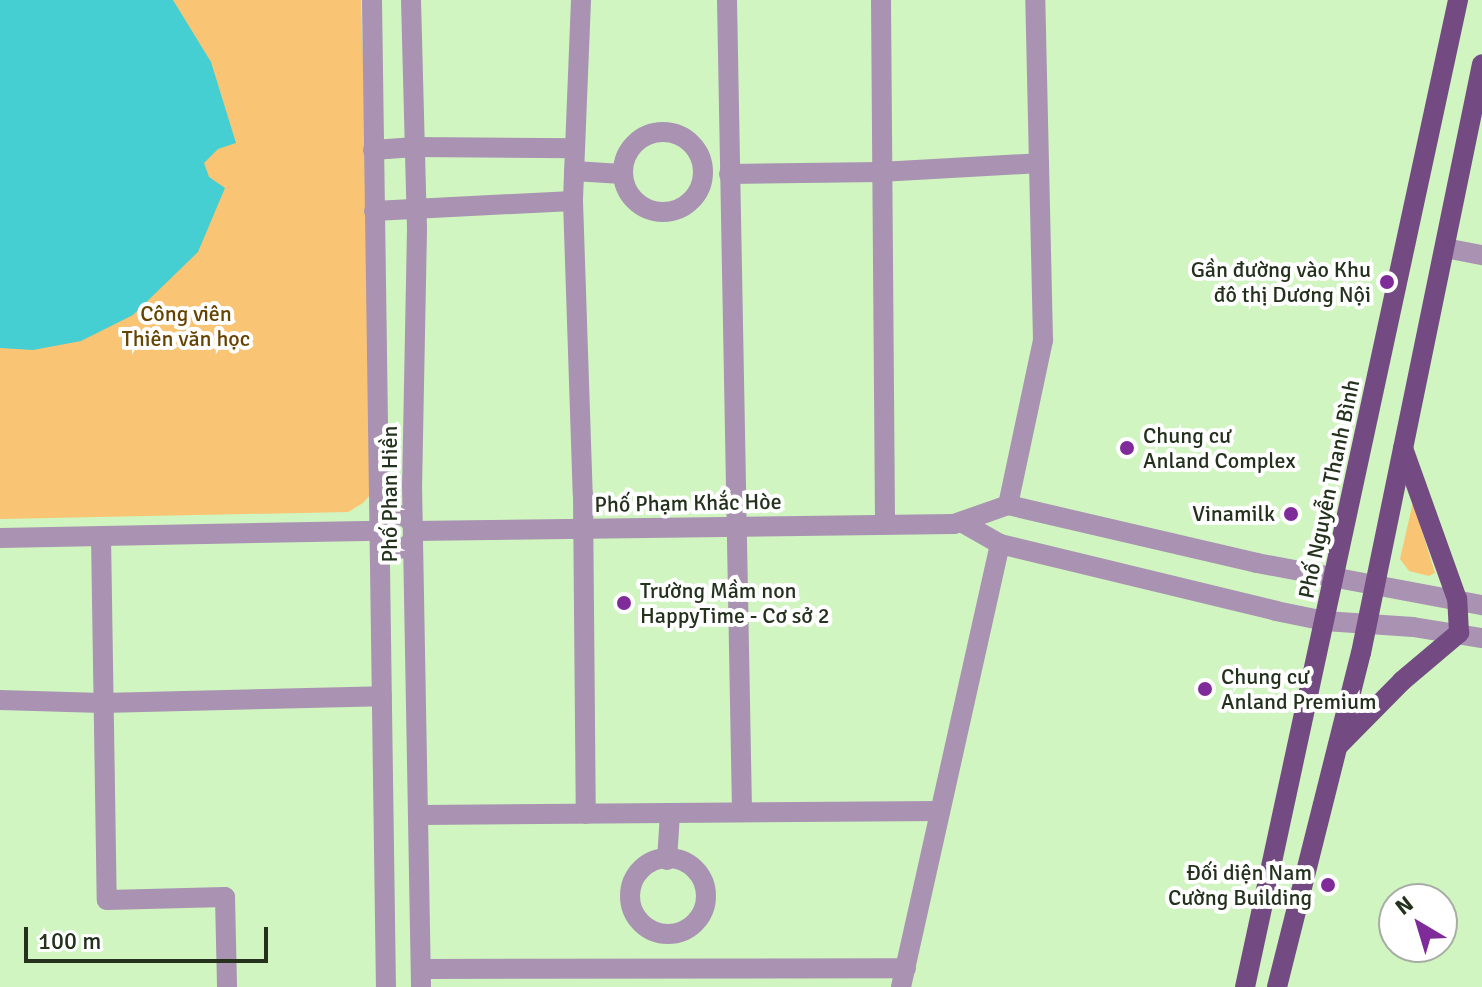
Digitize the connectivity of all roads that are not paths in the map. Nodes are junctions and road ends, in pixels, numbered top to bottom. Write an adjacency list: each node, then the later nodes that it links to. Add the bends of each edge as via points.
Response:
1 (372, 0): 11 (street, Phố Phan Hiền)
2 (411, 0): 9 (street, Phố Phan Hiền)
3 (581, 0): 10 (street)
4 (727, 0): 16 (street)
5 (881, 0): 14 (street)
6 (1035, 0): 12 (street)
7 (1458, 0): 33 (main road, Phố Nguyễn Thanh Bình)
8 (1482, 64): 20 (main road)
9 (412, 147): 10 (street); 11 (street); 18 (street, Phố Phan Hiền)
10 (575, 148): 13 (street)
11 (373, 150): 19 (street, Phố Phan Hiền)
12 (1039, 163): 14 (street); 23 (street, via 1043,340)
13 (574, 171): 15 (street); 17 (street)
14 (880, 172): 16 (street); 25 (street)
15 (622, 174): 15 (street, via 631,198 652,212 677,211 697,195 704,171 695,147 674,133 649,134 629,150)
16 (729, 174): 26 (street)
17 (573, 201): 18 (street); 27 (street)
18 (414, 207): 19 (street); 29 (street, Phố Phan Hiền)
19 (374, 211): 28 (street, Phố Phan Hiền)
20 (1445, 248): 21 (street); 22 (main road)
21 (1482, 255)
22 (1403, 448): 34 (main road); 35 (main road)
23 (1008, 505): 24 (street, Phố Phạm Khắc Hòe); 32 (street); 33 (street)
24 (963, 523): 25 (street, Phố Phạm Khắc Hòe); 32 (street)
25 (885, 524): 26 (street, Phố Phạm Khắc Hòe)
26 (734, 527): 27 (street, Phố Phạm Khắc Hòe); 46 (street)
27 (583, 528): 29 (street, Phố Phạm Khắc Hòe); 48 (street)
28 (380, 531): 29 (street, Phố Phạm Khắc Hòe, via 387,545 397,548 407,545); 30 (street); 41 (street, Phố Phan Hiền)
29 (413, 531): 49 (street, Phố Phan Hiền)
30 (101, 536): 31 (street); 43 (street)
31 (0, 538)
32 (1000, 544): 37 (street); 45 (street)
33 (1334, 579): 34 (street); 37 (main road, Phố Nguyễn Thanh Bình)
34 (1374, 585): 35 (street); 38 (main road)
35 (1457, 599): 36 (street); 39 (main road)
36 (1482, 605)
37 (1325, 621): 38 (street); 59 (main road, Phố Nguyễn Thanh Bình)
38 (1366, 623): 39 (street); 44 (main road)
39 (1459, 633): 40 (street); 44 (main road)
40 (1482, 638)
41 (382, 696): 43 (street); 58 (street, Phố Phan Hiền)
42 (0, 700): 43 (street)
43 (102, 703): 57 (street, via 107,900 225,897)
44 (1336, 748): 60 (main road)
45 (940, 811): 46 (street); 53 (street)
46 (742, 812): 47 (street)
47 (670, 813): 48 (street); 50 (street)
48 (586, 814): 49 (street)
49 (419, 815): 54 (street, Phố Phan Hiền)
50 (667, 860): 51 (street, via 654,860 635,876 629,899 638,921); 51 (street, via 678,859 698,871 707,894 701,917 683,932)
51 (667, 933): 52 (street)
52 (672, 968): 55 (street); 56 (street)
53 (903, 977): 56 (street)
54 (421, 978): 55 (street)
55 (604, 978)
56 (740, 978)
57 (227, 987)
58 (386, 987)
59 (1245, 987)
60 (1277, 987)

